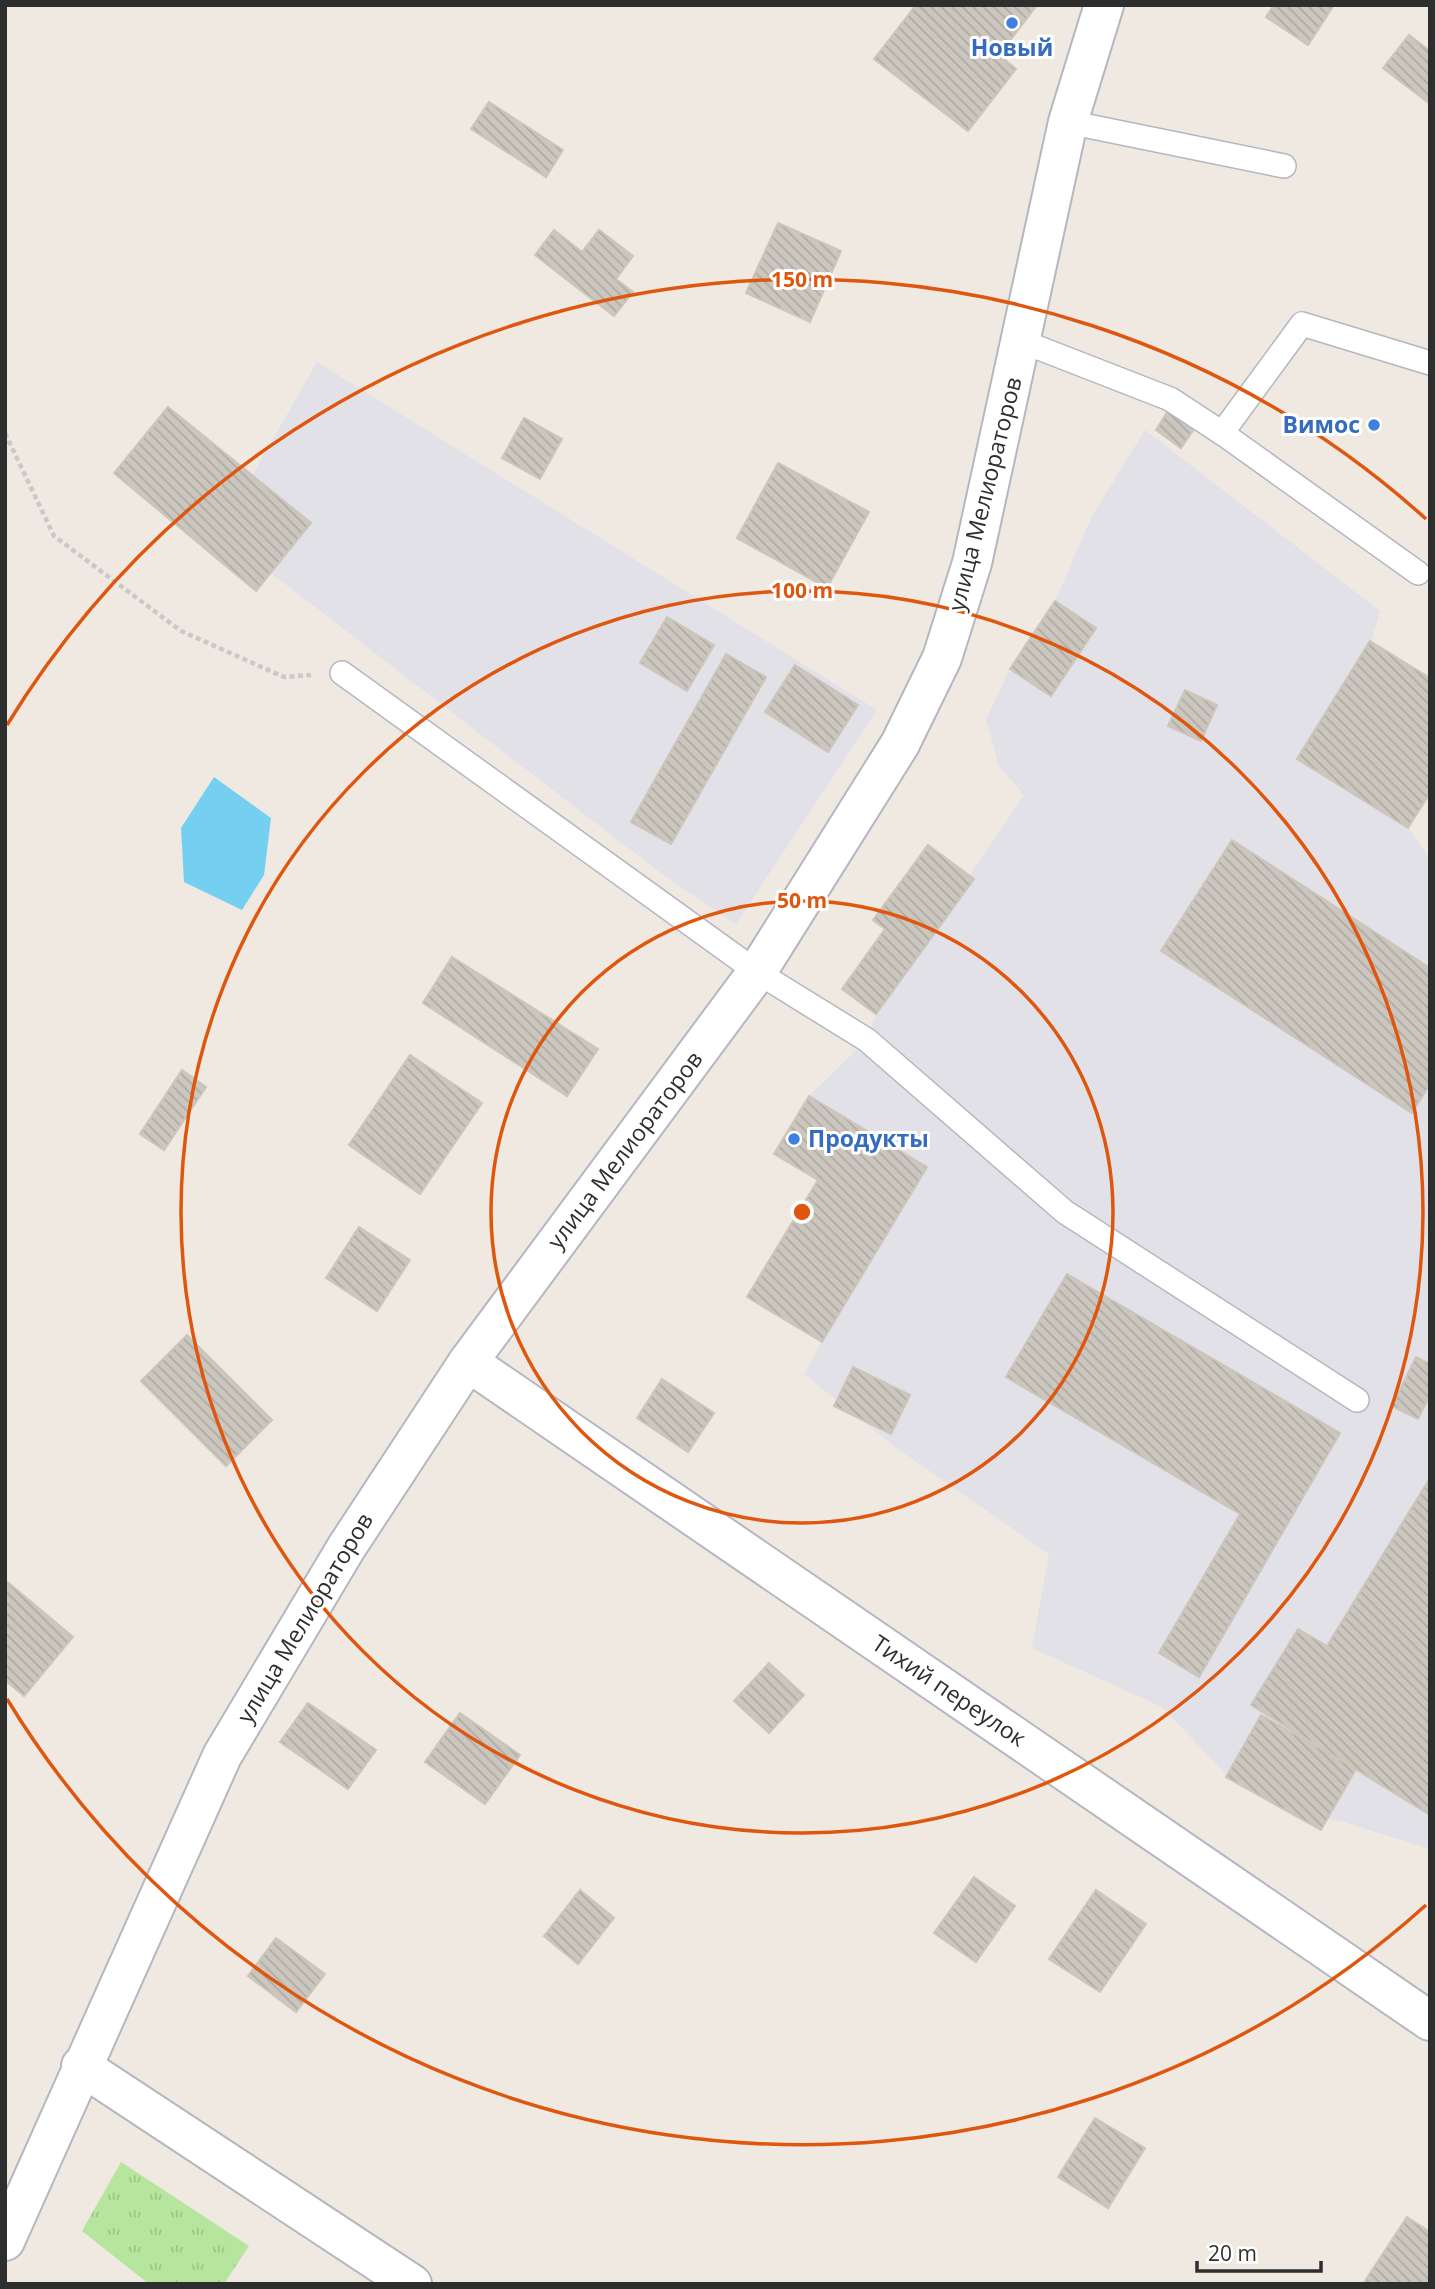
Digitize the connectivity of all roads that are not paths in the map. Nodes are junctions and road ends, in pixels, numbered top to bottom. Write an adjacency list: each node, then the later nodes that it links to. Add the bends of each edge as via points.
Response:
1 (1104, 5): 2 (street, улица Мелиораторов)
2 (1068, 122): 3 (lane); 4 (street, улица Мелиораторов)
3 (1284, 166)
4 (1021, 341): 6 (lane, via 1170,399); 9 (street, улица Мелиораторов, via 972,563 942,658 900,744)
5 (1430, 363): 6 (lane, via 1302,324)
6 (1222, 433): 7 (lane)
7 (1418, 573)
8 (342, 673): 9 (lane)
9 (757, 972): 10 (street, улица Мелиораторов); 11 (lane, via 867,1040 1065,1212)
10 (468, 1362): 12 (street, Тихий переулок); 13 (street, улица Мелиораторов, via 346,1548 222,1756)
11 (1357, 1399)
12 (1430, 2021)
13 (81, 2066): 14 (street, улица Мелиораторов); 15 (street)
14 (5, 2241)
15 (412, 2284)

